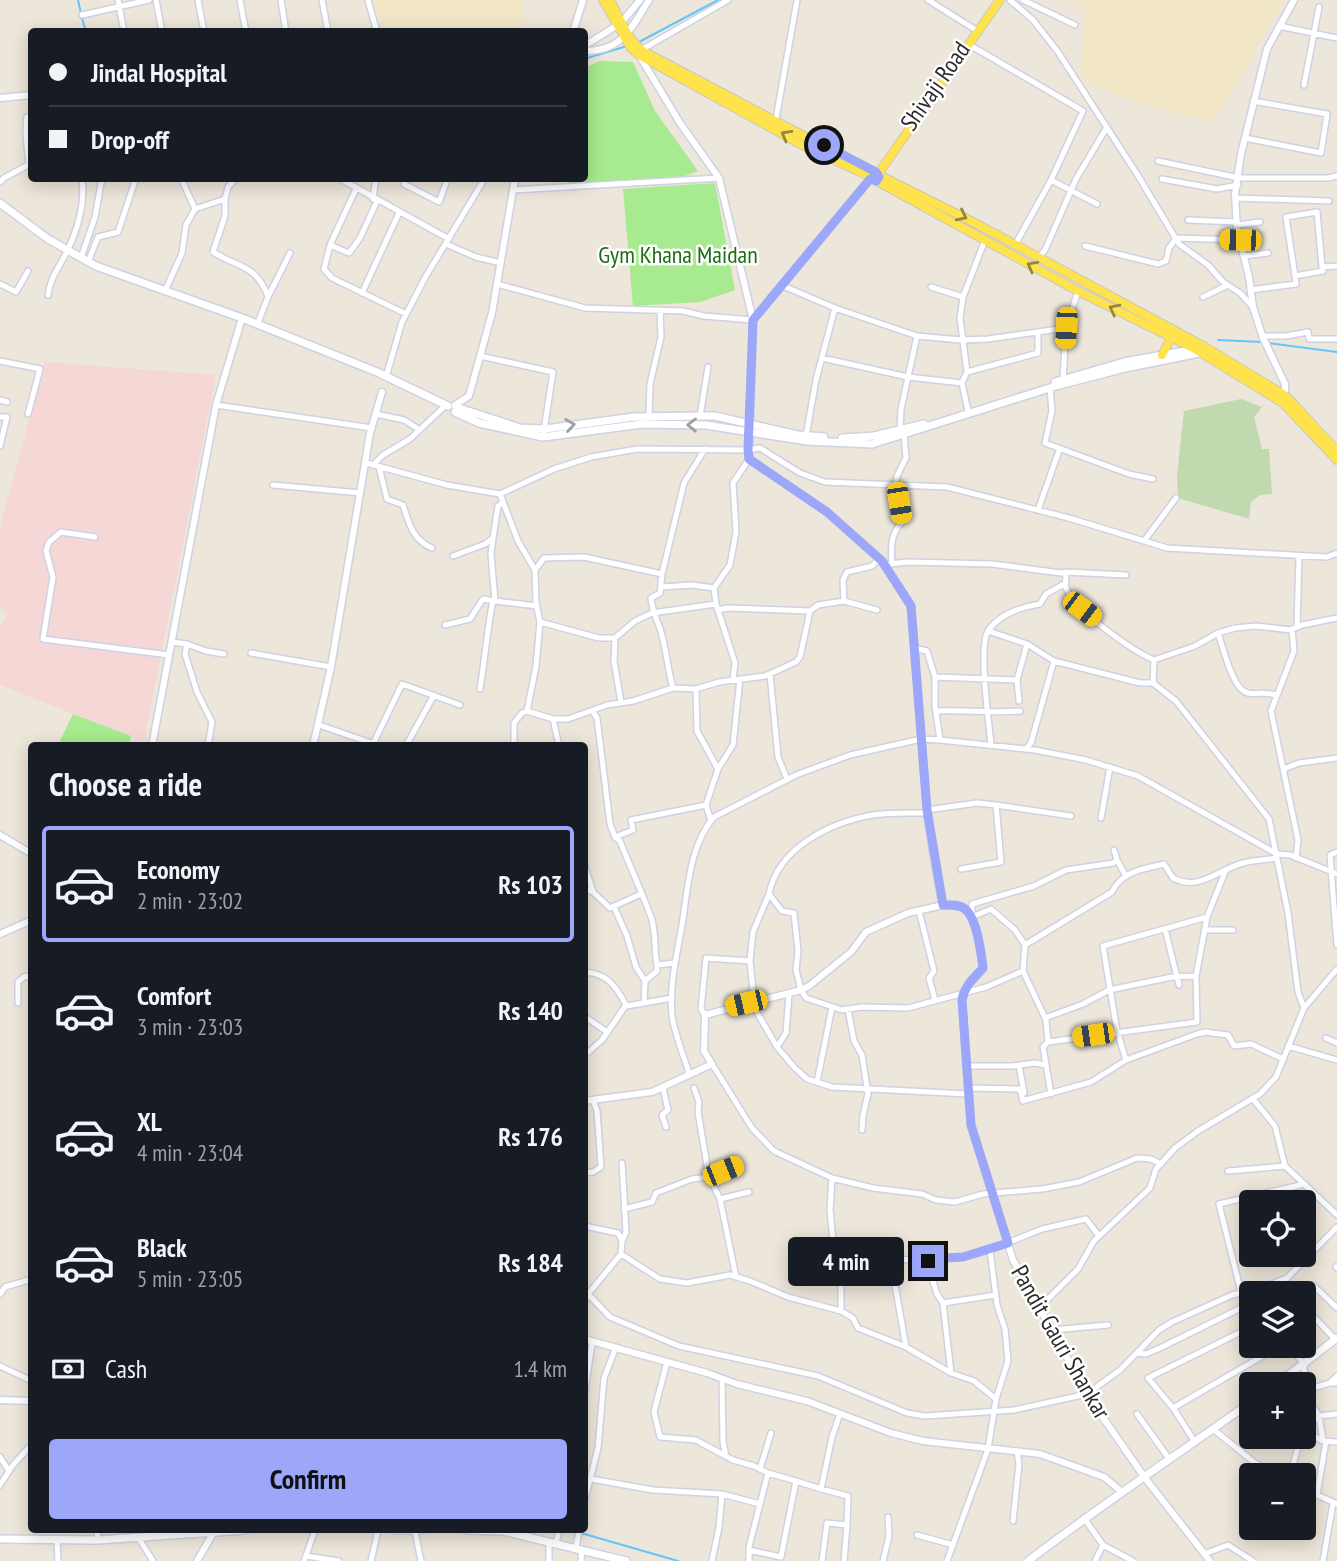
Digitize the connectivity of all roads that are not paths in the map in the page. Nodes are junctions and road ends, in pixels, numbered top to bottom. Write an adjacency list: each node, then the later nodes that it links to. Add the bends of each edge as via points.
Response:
1 (149, 0): 21 (street)
2 (156, 0): 28 (street)
3 (198, 0): 29 (street)
4 (240, 0): 30 (street)
5 (281, 0): 31 (street)
6 (322, 0): 32 (street)
7 (369, 0): 33 (street)
8 (583, 0): 34 (street)
9 (603, 0): 24 (main road)
10 (610, 0): 24 (main road)
11 (640, 0): 24 (street)
12 (649, 0): 39 (street)
13 (728, 0): 39 (street)
14 (797, 0): 47 (street)
15 (928, 0): 35 (street)
16 (995, 0): 35 (main road, Shivaji Road)
17 (1000, 0): 35 (main road)
18 (1010, 0): 48 (street, via 1058,52)
19 (1023, 0): 25 (street)
20 (1294, 0): 26 (street)
21 (119, 3): 23 (street); 27 (street)
22 (1319, 7): 36 (street)
23 (82, 15)
24 (619, 24): 39 (main road); 40 (street)
25 (1075, 25)
26 (1279, 26): 36 (street); 45 (street, via 1267,49)
27 (123, 28)
28 (161, 28)
29 (203, 28)
30 (245, 28)
31 (285, 28)
32 (327, 28)
33 (376, 28)
34 (574, 28)
35 (977, 30): 38 (main road, Shivaji Road)
36 (1314, 34): 37 (street); 42 (street)
37 (1337, 38)
38 (968, 43): 53 (main road, Shivaji Road); 57 (street, via 1083,111)
39 (632, 44): 41 (street); 47 (main road); 53 (main road, one-way to 39, via 806,147); 55 (street)
40 (588, 46)
41 (588, 50)
42 (1304, 85)
43 (28, 95): 44 (street)
44 (0, 98)
45 (1253, 101): 49 (street); 49 (street, via 1327,114 1321,153)
46 (27, 117): 50 (street)
47 (776, 119): 53 (main road)
48 (1107, 127): 73 (street); 86 (street)
49 (1245, 138): 58 (street)
50 (28, 149)
51 (1158, 161): 58 (street)
52 (28, 165): 59 (street)
53 (874, 176): 85 (main road, one-way to 85); 87 (main road); 106 (street)
54 (1337, 176): 58 (street)
55 (719, 178): 72 (street); 122 (street)
56 (1162, 179): 58 (street, via 1217,189)
57 (1051, 180): 73 (street); 91 (street)
58 (1238, 181): 74 (street)
59 (0, 182)
60 (82, 182): 93 (street, via 77,226)
61 (101, 182): 98 (street)
62 (135, 182): 98 (street, via 118,232 98,237)
63 (183, 182): 80 (street)
64 (232, 182): 75 (street)
65 (345, 182): 71 (street)
66 (376, 182): 76 (street)
67 (404, 182): 68 (street, via 439,202)
68 (446, 182)
69 (483, 182): 89 (street)
70 (514, 182): 72 (street)
71 (356, 189): 76 (street); 90 (street)
72 (513, 190): 99 (street)
73 (1072, 191): 79 (street); 97 (street)
74 (1236, 198): 77 (street); 84 (street)
75 (225, 199): 80 (street); 114 (street, via 225,216 213,252 252,270)
76 (375, 200): 81 (street); 90 (street, via 349,253)
77 (1329, 201)
78 (0, 203): 93 (main road)
79 (1097, 204)
80 (195, 209): 110 (street)
81 (399, 212): 89 (street); 112 (street)
82 (1188, 220): 84 (street)
83 (1260, 222): 84 (street)
84 (1237, 223): 88 (street)
85 (989, 231): 87 (street); 91 (main road)
86 (1175, 238): 88 (street); 92 (street, via 1166,261 1158,264); 107 (street)
87 (985, 240): 111 (main road, one-way to 87); 115 (street)
88 (1240, 240): 96 (street)
89 (448, 242): 99 (street, via 476,257); 120 (street)
90 (330, 245): 112 (street, via 326,273)
91 (1016, 245): 97 (main road)
92 (1085, 246)
93 (68, 250): 98 (main road); 113 (street)
94 (290, 253): 114 (street)
95 (1268, 253): 96 (street)
96 (1244, 256): 109 (street)
97 (1039, 257): 131 (main road)
98 (84, 260): 110 (main road)
99 (501, 263): 105 (street)
100 (1337, 265): 101 (street)
101 (1322, 267): 103 (street, via 1323,271); 103 (street, via 1317,212 1286,217)
102 (28, 271): 104 (street, via 16,292)
103 (1294, 276): 109 (street, via 1296,284)
104 (0, 284)
105 (497, 284): 119 (street, via 585,309); 133 (street)
106 (781, 285): 118 (street); 122 (street)
107 (1228, 285): 116 (street); 117 (street)
108 (931, 287): 115 (street)
109 (1251, 290): 117 (street)
110 (165, 291): 121 (main road)
111 (1078, 291): 124 (street); 128 (main road, one-way to 111)
112 (362, 293): 120 (street)
113 (48, 295)
114 (268, 297): 123 (street)
115 (963, 297): 130 (street)
116 (1203, 297)
117 (1253, 307): 127 (street)
118 (835, 308): 126 (street); 134 (street)
119 (660, 310): 122 (street); 150 (street, via 661,337 650,384)
120 (406, 314): 138 (street)
121 (242, 318): 123 (main road); 145 (street)
122 (753, 320): 156 (street)
123 (257, 325): 138 (main road)
124 (1066, 328): 125 (street); 140 (street)
125 (1038, 333): 130 (street); 137 (street, via 1038,353)
126 (917, 336): 130 (street); 139 (street)
127 (1262, 336): 129 (street, via 1308,332 1309,339); 144 (street, via 1285,384)
128 (1171, 338): 131 (main road); 132 (main road)
129 (1337, 339)
130 (961, 340): 137 (street)
131 (1203, 350): 132 (main road); 142 (main road); 144 (main road)
132 (1162, 355): 140 (main road)
133 (480, 356): 146 (street, via 469,396); 159 (street, via 553,372)
134 (822, 358): 139 (street); 160 (street)
135 (0, 361): 148 (street, via 40,369)
136 (708, 367): 151 (street)
137 (967, 372): 141 (street)
138 (386, 377): 146 (main road)
139 (908, 377): 141 (street); 158 (street)
140 (1063, 379): 147 (main road)
141 (962, 383): 147 (street)
142 (1051, 388): 158 (main road); 162 (street, via 1045,443)
143 (382, 392): 149 (street)
144 (1285, 399): 165 (main road); 167 (main road)
145 (216, 405): 155 (street); 208 (street)
146 (452, 407): 157 (street); 159 (main road)
147 (968, 411): 158 (main road)
148 (28, 414)
149 (376, 414): 155 (street); 157 (street, via 404,420)
150 (649, 416): 151 (main road); 159 (main road, one-way to 150)
151 (700, 416): 152 (main road)
152 (715, 416): 154 (main road); 156 (main road)
153 (0, 418): 161 (street, via 7,417)
154 (714, 426): 156 (main road); 159 (main road, one-way to 159, via 642,424 561,436)
155 (372, 428): 168 (street)
156 (749, 429): 158 (main road, via 807,441 873,444); 160 (main road); 164 (street)
157 (420, 430): 168 (street)
158 (903, 432): 160 (main road, via 850,438); 171 (street, via 906,458)
159 (544, 433)
160 (806, 436)
161 (0, 446)
162 (1060, 448): 169 (street, via 1129,474); 176 (street)
163 (705, 449): 164 (street); 173 (street, via 637,449 591,457); 189 (street, via 684,483)
164 (748, 450): 166 (street); 171 (street, via 760,449 825,482)
165 (1337, 450)
166 (749, 459): 185 (street, via 827,512); 193 (street, via 733,483 736,532 730,565)
167 (1337, 460)
168 (373, 465): 172 (street); 173 (street); 180 (street, via 387,499 403,505 413,534)
169 (1153, 478)
170 (273, 485): 172 (street)
171 (896, 485): 176 (street, via 947,487); 185 (street, via 902,522 894,530)
172 (360, 493): 217 (street)
173 (500, 494): 175 (street)
174 (1176, 498): 179 (street)
175 (502, 503): 178 (street); 187 (street)
176 (1038, 510): 179 (street)
177 (95, 537): 214 (street, via 61,532 49,542 46,551 53,577 43,639)
178 (493, 538): 182 (street); 194 (street)
179 (1144, 541): 183 (street, via 1167,548)
180 (432, 548)
181 (1337, 554): 184 (street)
182 (453, 556)
183 (1299, 556): 184 (street); 204 (street)
184 (1326, 557): 186 (street)
185 (885, 563): 188 (street, via 992,564); 195 (street, via 847,572); 211 (street, via 911,606)
186 (1337, 564)
187 (534, 570): 189 (street, via 544,558 584,557); 196 (street)
188 (1066, 572): 190 (street); 191 (street)
189 (662, 574): 192 (street)
190 (1126, 575)
191 (1066, 583): 205 (street, via 1046,594 1040,604 1020,607); 215 (street, via 1082,609 1107,632)
192 (661, 587): 193 (street); 200 (street, via 651,598)
193 (715, 588): 197 (street)
194 (494, 600): 196 (street); 203 (street, via 482,599 470,619); 225 (street)
195 (844, 601): 198 (street); 199 (street)
196 (537, 606): 202 (street)
197 (717, 607): 199 (street); 200 (street); 221 (street)
198 (877, 610)
199 (810, 611): 218 (street, via 800,657)
200 (652, 613): 207 (street); 224 (street)
201 (1337, 618): 204 (street)
202 (540, 622): 207 (street); 234 (street)
203 (445, 625)
204 (1295, 628): 206 (street, via 1256,626); 228 (street, via 1294,651)
205 (988, 631): 210 (street); 220 (street)
206 (1218, 633): 215 (street); 228 (street, via 1240,690)
207 (615, 638): 230 (street)
208 (172, 642): 209 (street); 214 (street)
209 (187, 644): 213 (street); 242 (street, via 185,654 212,722)
210 (1027, 645): 216 (street); 222 (street)
211 (914, 648): 219 (street, via 927,650); 239 (street)
212 (251, 653): 217 (street)
213 (224, 654)
214 (169, 656): 241 (street)
215 (1154, 660): 223 (street)
216 (1054, 661): 223 (street); 250 (street)
217 (331, 667): 238 (street)
218 (770, 674): 221 (street); 255 (street, via 778,757)
219 (935, 677): 220 (street); 232 (street)
220 (986, 678): 222 (street); 236 (street)
221 (737, 679): 226 (street); 253 (street, via 733,745)
222 (1017, 680): 229 (street)
223 (1153, 683): 267 (street, via 1176,701 1269,819)
224 (673, 688): 226 (street); 230 (street)
225 (480, 689)
226 (696, 689): 253 (street, via 697,731)
227 (434, 695): 231 (street); 245 (street, via 402,684); 246 (street)
228 (1276, 695): 254 (street, via 1271,711)
229 (1019, 701)
230 (621, 702): 235 (street)
231 (460, 705)
232 (936, 711): 236 (street); 240 (street)
233 (1020, 711): 236 (street)
234 (527, 712): 237 (street); 247 (street, via 514,723)
235 (593, 712): 237 (street); 263 (street)
236 (988, 713): 249 (street)
237 (552, 719): 248 (street)
238 (319, 725): 243 (street); 244 (street)
239 (921, 738): 240 (street); 255 (street, via 850,755); 258 (street)
240 (940, 740): 249 (street)
241 (153, 742)
242 (209, 742)
243 (314, 742)
244 (355, 742)
245 (374, 742)
246 (408, 742)
247 (514, 742)
248 (558, 742)
249 (991, 745): 250 (street)
250 (1026, 749): 252 (street)
251 (1337, 758): 254 (street)
252 (1110, 767): 260 (street); 267 (street, via 1138,776)
253 (718, 769): 257 (street)
254 (1284, 769): 268 (street, via 1298,840)
255 (787, 779): 261 (street)
256 (996, 804): 258 (street); 259 (street); 270 (street, via 1001,862)
257 (706, 805): 261 (street); 263 (street, via 631,820 633,830)
258 (927, 811): 279 (street, via 872,815 828,829 782,863); 280 (street)
259 (1071, 816)
260 (1101, 818)
261 (711, 821): 293 (street, via 690,870)
262 (0, 835): 265 (street)
263 (615, 837): 278 (street)
264 (1114, 850): 269 (street)
265 (28, 852)
266 (1337, 852): 272 (street, via 1330,855)
267 (1277, 856): 268 (street); 271 (street); 315 (street)
268 (1296, 858): 272 (street)
269 (1117, 860): 275 (street); 283 (street, via 1066,870 1034,886 972,904)
270 (961, 869)
271 (1225, 871): 275 (street, via 1194,883 1173,878 1164,864); 284 (street)
272 (1330, 872): 273 (street); 291 (street)
273 (1337, 874)
274 (588, 876): 277 (street)
275 (1126, 876): 290 (street, via 1112,892)
276 (588, 890): 277 (street)
277 (593, 892): 281 (street)
278 (641, 894): 281 (street); 294 (street, via 656,940)
279 (769, 894): 292 (street, via 753,932); 303 (street, via 782,911 794,913)
280 (943, 905): 282 (street); 283 (street, via 966,909)
281 (614, 907): 301 (street)
282 (919, 911): 303 (street, via 866,932 851,952); 308 (street, via 934,971 929,978)
283 (972, 917): 290 (street, via 991,909); 305 (street, via 983,968)
284 (1207, 918): 286 (street); 287 (street)
285 (28, 922): 289 (street)
286 (1165, 929): 299 (street); 304 (street, via 1103,946)
287 (1206, 930): 288 (street); 300 (street)
288 (1233, 930)
289 (0, 934)
290 (1025, 945): 296 (street)
291 (1337, 945)
292 (750, 961): 309 (street); 316 (street, via 706,958 701,1009)
293 (675, 963): 294 (street); 307 (street)
294 (657, 965): 301 (street, via 657,971)
295 (1337, 969): 315 (street)
296 (1023, 971): 305 (street); 317 (street)
297 (588, 973): 312 (street, via 609,979)
298 (28, 976): 310 (street, via 20,979)
299 (1178, 976): 300 (street); 302 (street); 304 (street)
300 (1196, 976): 319 (street, via 1197,1022)
301 (645, 981): 311 (street)
302 (1179, 985)
303 (801, 990): 306 (street); 313 (street, via 806,998)
304 (1109, 990): 317 (street); 319 (street)
305 (963, 993): 308 (street); 333 (street, Pandit Gauri Shankar)
306 (789, 994): 309 (street); 325 (street, via 786,1033)
307 (672, 998): 311 (street); 334 (street, via 675,1032)
308 (935, 1000): 314 (street, via 908,1008)
309 (754, 1002): 316 (street); 325 (street)
310 (18, 1003)
311 (644, 1003): 312 (street)
312 (626, 1006): 320 (street)
313 (832, 1007): 314 (street); 335 (street)
314 (848, 1009): 338 (street)
315 (1304, 1009): 324 (street)
316 (705, 1015): 330 (street, via 704,1051)
317 (1045, 1017): 322 (street)
318 (588, 1019): 320 (street)
319 (1117, 1031): 322 (street); 328 (street)
320 (607, 1032): 326 (street)
321 (1326, 1038): 323 (street)
322 (1048, 1042): 332 (street, via 1043,1047)
323 (1337, 1043)
324 (1288, 1046): 327 (street); 329 (street)
325 (777, 1047): 335 (street, via 800,1073)
326 (588, 1053)
327 (1283, 1059): 328 (street, via 1251,1044 1234,1046 1228,1035 1205,1032); 341 (street, via 1276,1077)
328 (1126, 1060): 340 (street, via 1091,1082)
329 (1337, 1060)
330 (712, 1064): 334 (street); 354 (street, via 752,1128 774,1151)
331 (1019, 1065): 332 (street); 333 (street); 343 (street)
332 (1045, 1065): 340 (street)
333 (966, 1066): 339 (street, Pandit Gauri Shankar)
334 (689, 1073): 336 (street)
335 (817, 1082): 338 (street)
336 (663, 1087): 342 (street); 345 (street)
337 (694, 1088): 353 (street)
338 (867, 1089): 339 (street); 346 (street)
339 (968, 1091): 343 (street, via 1020,1089); 357 (street, Pandit Gauri Shankar, via 971,1125)
340 (1051, 1094): 343 (street)
341 (1253, 1098): 348 (street, via 1190,1136); 350 (street, via 1275,1126)
342 (593, 1100): 344 (street); 352 (street, via 601,1167)
343 (1026, 1100)
344 (588, 1101)
345 (666, 1127)
346 (862, 1130)
347 (622, 1163): 359 (street)
348 (1161, 1164): 357 (street, via 1137,1158 1079,1182); 363 (street, via 1150,1188)
349 (736, 1166): 353 (street)
350 (1285, 1166): 351 (street); 355 (street)
351 (1227, 1171)
352 (588, 1173)
353 (709, 1177): 358 (street); 359 (street, via 692,1179 656,1193 652,1202)
354 (832, 1178): 357 (street, via 956,1202); 370 (street, via 831,1221)
355 (1305, 1184): 360 (street); 374 (street, via 1219,1204)
356 (749, 1192): 358 (street)
357 (991, 1193): 365 (street, Pandit Gauri Shankar)
358 (720, 1199): 371 (street)
359 (624, 1209): 364 (street)
360 (1337, 1215)
361 (588, 1227): 364 (street, via 618,1233)
362 (1337, 1227): 373 (street, via 1287,1278)
363 (1100, 1236): 365 (street, via 1086,1219 1042,1228); 383 (street, via 1078,1269)
364 (622, 1241): 367 (street)
365 (1008, 1243): 366 (street); 383 (street, Pandit Gauri Shankar)
366 (990, 1250): 368 (street); 380 (street)
367 (621, 1254): 371 (street, via 660,1279 687,1283); 377 (street)
368 (926, 1259): 369 (street); 382 (street)
369 (891, 1262): 370 (street); 394 (street)
370 (841, 1273): 386 (street)
371 (736, 1277): 386 (street)
372 (28, 1280): 375 (street)
373 (1278, 1281)
374 (1239, 1285)
375 (2, 1287): 378 (street)
376 (1316, 1288): 384 (street)
377 (588, 1292)
378 (0, 1294)
379 (1239, 1294): 396 (street, via 1172,1321)
380 (996, 1295): 382 (street); 412 (street, via 1008,1361)
381 (588, 1296): 416 (street, via 610,1317 679,1346 818,1376 907,1413)
382 (943, 1303): 405 (street)
383 (1040, 1308): 389 (street, Pandit Gauri Shankar)
384 (1337, 1308)
385 (1239, 1309): 396 (street, via 1160,1348)
386 (841, 1311): 394 (street, via 853,1318 858,1328)
387 (1316, 1319): 391 (street)
388 (1108, 1325): 389 (street)
389 (1052, 1330): 411 (street, Pandit Gauri Shankar)
390 (1239, 1333): 415 (street, via 1149,1378)
391 (1336, 1339): 400 (main road)
392 (588, 1341): 393 (street)
393 (592, 1343): 395 (street); 402 (street)
394 (906, 1347): 405 (street)
395 (616, 1348): 399 (street); 441 (street, via 604,1378)
396 (1138, 1353): 411 (street)
397 (1259, 1358): 415 (street)
398 (1299, 1358): 400 (street)
399 (667, 1362): 407 (street); 433 (street, via 654,1412 657,1433 696,1440)
400 (1304, 1364): 403 (main road); 404 (street)
401 (0, 1366): 408 (street)
402 (588, 1370)
403 (1293, 1372)
404 (1305, 1372)
405 (951, 1373): 412 (street, via 974,1381)
406 (1337, 1376): 409 (street)
407 (722, 1378): 419 (street); 433 (street)
408 (28, 1379)
409 (1334, 1383): 410 (street)
410 (1316, 1388)
411 (1087, 1394): 416 (street); 440 (street, Pandit Gauri Shankar)
412 (996, 1399): 416 (street)
413 (0, 1400): 414 (street)
414 (28, 1401)
415 (1173, 1408): 428 (street)
416 (994, 1411): 430 (street)
417 (1239, 1411): 424 (main road)
418 (1316, 1411): 422 (street)
419 (840, 1414): 430 (street, via 923,1441); 445 (street)
420 (1137, 1414): 435 (street)
421 (1337, 1414): 422 (street)
422 (1319, 1416): 423 (street); 427 (street)
423 (1316, 1419)
424 (1213, 1429): 428 (main road); 436 (street)
425 (771, 1433): 437 (street)
426 (1316, 1436): 427 (street)
427 (1325, 1441): 429 (street); 448 (street)
428 (1195, 1442): 435 (main road)
429 (1337, 1442)
430 (988, 1448): 432 (street); 470 (street)
431 (28, 1449): 438 (street)
432 (1017, 1451): 446 (street, via 1040,1454 1104,1477); 453 (street)
433 (726, 1456): 437 (street)
434 (0, 1457): 438 (street)
435 (1170, 1460): 440 (main road)
436 (1255, 1463)
437 (760, 1469): 439 (street)
438 (9, 1471): 443 (street)
439 (768, 1473): 442 (street); 450 (street)
440 (1145, 1478): 446 (main road); 474 (street, Pandit Gauri Shankar)
441 (591, 1479): 444 (street); 447 (street, via 653,1490)
442 (796, 1481): 445 (street); 475 (street)
443 (0, 1485)
444 (588, 1489)
445 (821, 1489): 454 (street, via 848,1496)
446 (1122, 1492): 452 (main road)
447 (722, 1494): 450 (street); 486 (street)
448 (1317, 1495): 449 (street)
449 (1335, 1503): 498 (street)
450 (760, 1504): 473 (street)
451 (888, 1517): 491 (street)
452 (1084, 1518): 471 (street); 493 (main road)
453 (1013, 1521)
454 (847, 1525): 489 (street, via 827,1523); 490 (street)
455 (97, 1533): 468 (street)
456 (182, 1533): 465 (main road)
457 (213, 1533): 479 (street)
458 (314, 1533): 476 (street)
459 (377, 1533): 481 (street)
460 (418, 1533): 482 (street)
461 (512, 1533): 469 (main road)
462 (558, 1533): 469 (street)
463 (579, 1533): 472 (street)
464 (917, 1535): 470 (street)
465 (138, 1537): 468 (main road); 478 (street)
466 (0, 1539): 467 (main road)
467 (57, 1540): 468 (main road); 477 (street)
468 (97, 1540)
469 (553, 1542): 472 (main road); 483 (street)
470 (953, 1545): 492 (street)
471 (1103, 1545): 494 (street); 495 (street)
472 (579, 1548): 484 (street); 485 (main road)
473 (749, 1550): 475 (street); 487 (street)
474 (1204, 1554): 496 (street, Pandit Gauri Shankar); 497 (street, via 1228,1545)
475 (781, 1557): 488 (street)
476 (305, 1558): 480 (street)
477 (58, 1561)
478 (153, 1561)
479 (197, 1561)
480 (338, 1561)
481 (371, 1561)
482 (421, 1561)
483 (549, 1561)
484 (581, 1561)
485 (626, 1561)
486 (712, 1561)
487 (749, 1561)
488 (790, 1561)
489 (822, 1561)
490 (844, 1561)
491 (883, 1561)
492 (947, 1561)
493 (1028, 1561)
494 (1095, 1561)
495 (1132, 1561)
496 (1210, 1561)
497 (1253, 1561)
498 (1323, 1561)

